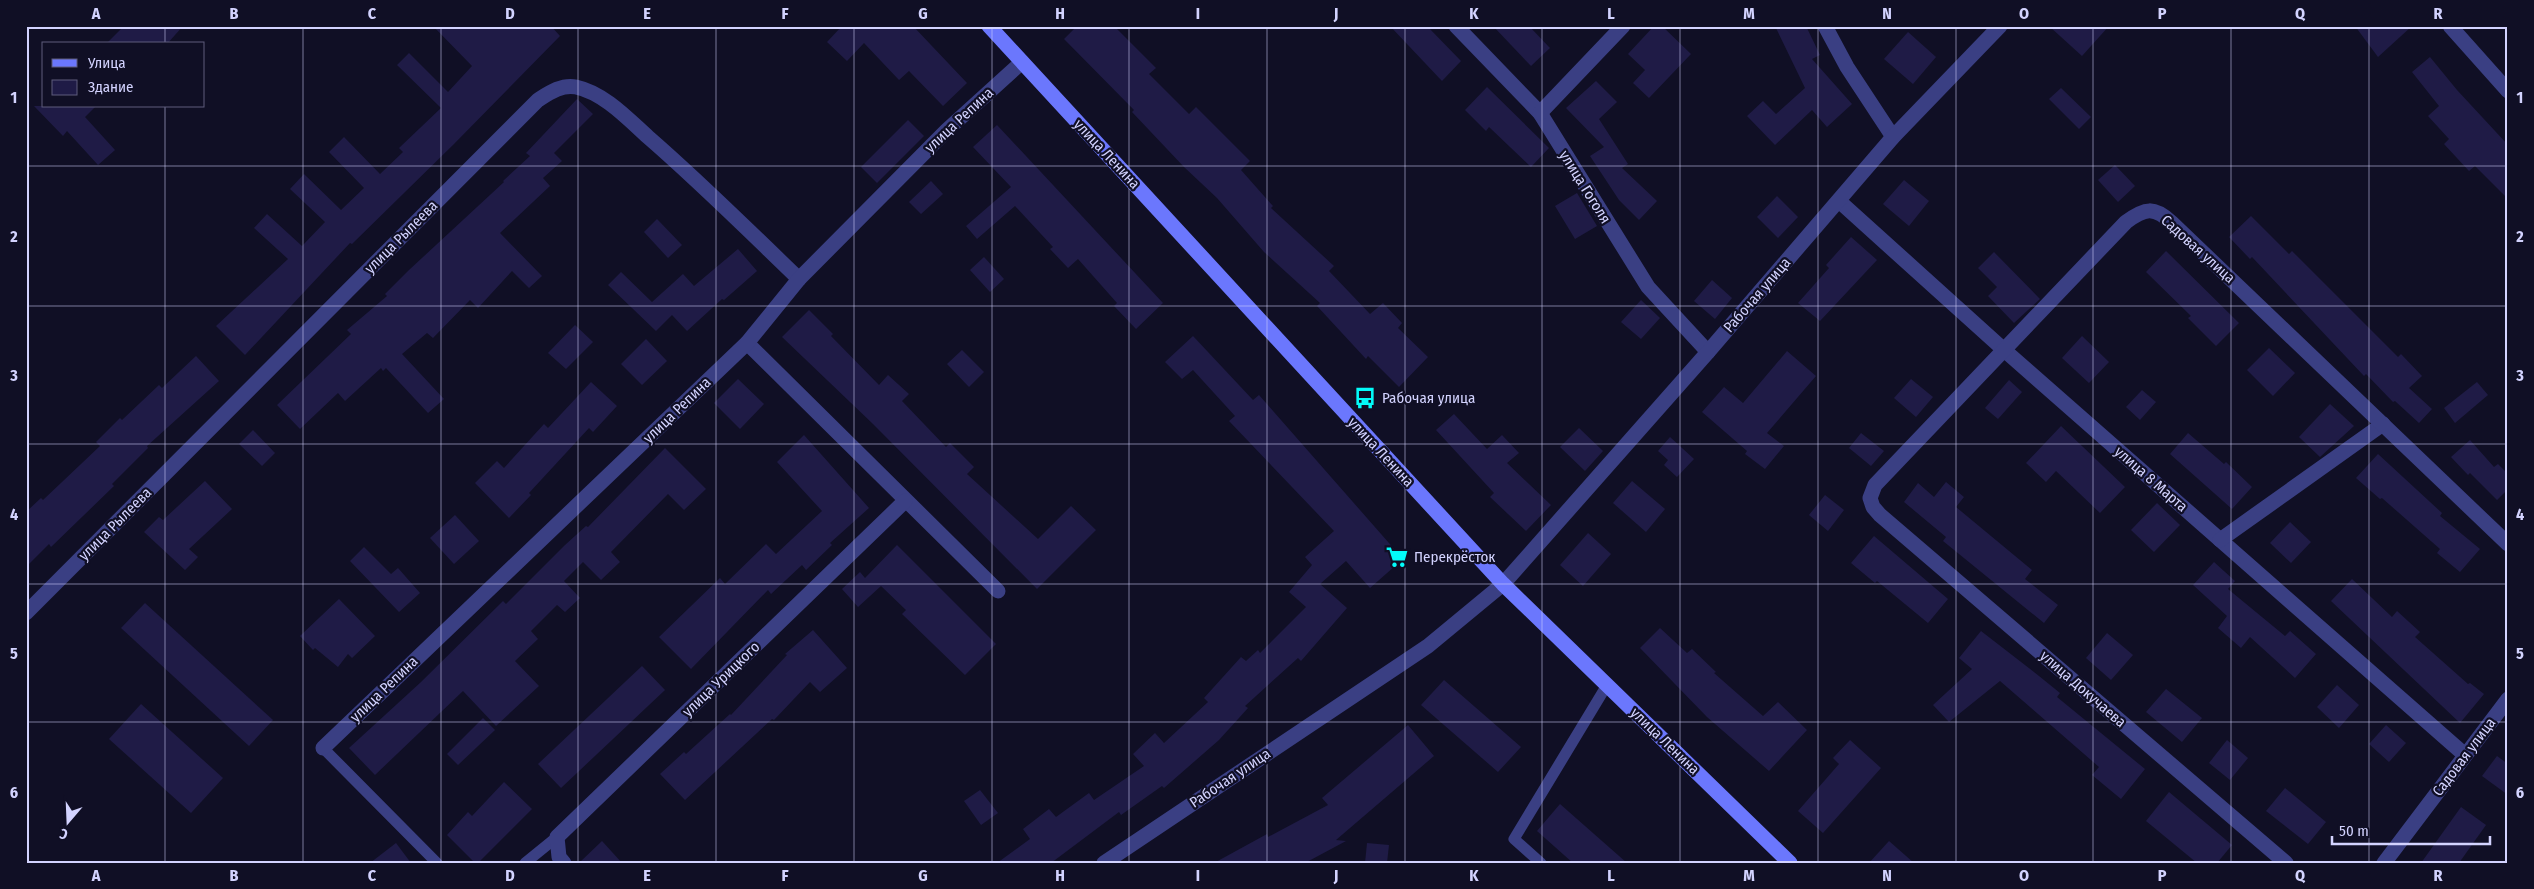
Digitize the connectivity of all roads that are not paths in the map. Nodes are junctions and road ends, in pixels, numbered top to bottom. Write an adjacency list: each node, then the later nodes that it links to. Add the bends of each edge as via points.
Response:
1 (989, 26): 7 (street, улица Ленина)
2 (1456, 26): 9 (street, улица Гоголя)
3 (1623, 26): 9 (street)
4 (1825, 26): 10 (street, via 1847,67)
5 (2000, 26): 10 (street, Рабочая улица)
6 (2450, 26): 8 (street)
7 (1022, 62): 12 (street, улица Репина, via 947,130); 21 (street, улица Ленина)
8 (2508, 91)
9 (1540, 113): 15 (street, улица Гоголя, via 1648,287)
10 (1894, 137): 11 (street, Рабочая улица)
11 (1839, 201): 14 (street, улица 8 Марта); 15 (street, Рабочая улица)
12 (799, 279): 13 (street, улица Репина); 23 (street, улица Рылеева, via 625,116 598,97 576,87 555,89 538,100)
13 (747, 343): 17 (street); 26 (street, улица Репина)
14 (2003, 349): 16 (street, Садовая улица, via 2126,222 2141,211 2151,211 2167,218); 18 (street, Садовая улица, via 1876,484 1870,498); 19 (street, улица 8 Марта)
15 (1708, 352): 21 (street, Рабочая улица)
16 (2383, 424): 19 (street); 20 (street, Садовая улица)
17 (905, 502): 22 (street); 28 (street, улица Урицкого)
18 (1880, 514): 35 (street, улица Докучаева)
19 (2220, 540): 27 (street, улица 8 Марта)
20 (2508, 544)
21 (1503, 584): 24 (street, улица Ленина); 33 (street, Рабочая улица, via 1428,646)
22 (998, 591)
23 (26, 613)
24 (1607, 685): 29 (street, улица Ленина); 34 (lane, via 1514,839)
25 (2508, 699): 27 (street, Садовая улица)
26 (323, 748): 30 (lane)
27 (2465, 755): 36 (street, Садовая улица)
28 (557, 837): 31 (lane); 32 (street, via 559,857)
29 (1786, 861)
30 (438, 863)
31 (525, 863)
32 (564, 863)
33 (1104, 863)
34 (1541, 863)
35 (2286, 863)
36 (2384, 863)

